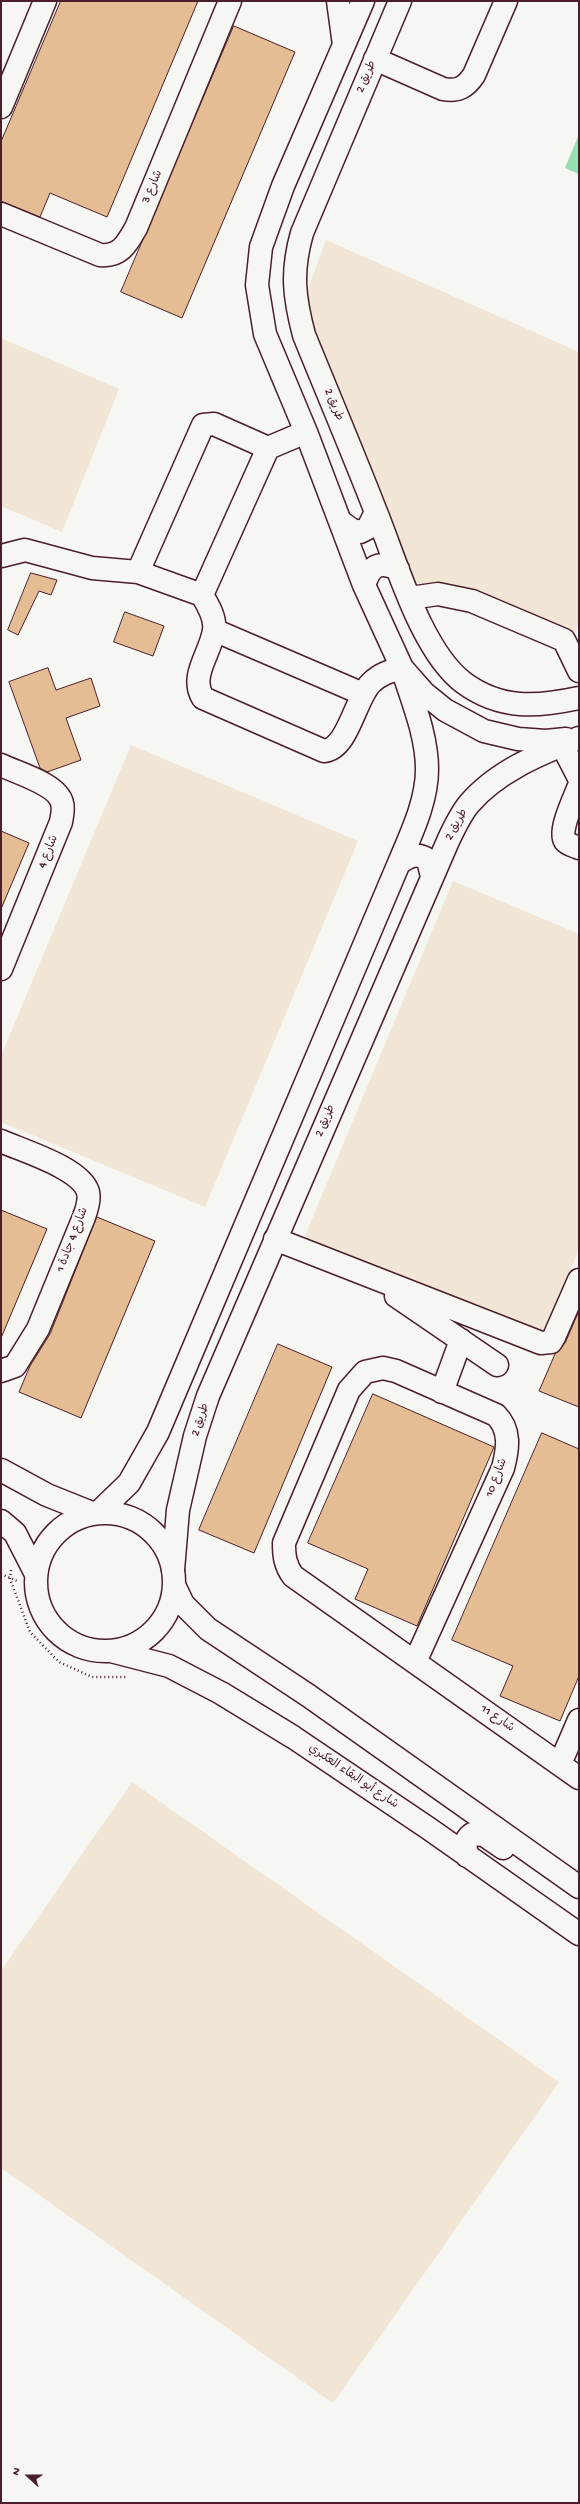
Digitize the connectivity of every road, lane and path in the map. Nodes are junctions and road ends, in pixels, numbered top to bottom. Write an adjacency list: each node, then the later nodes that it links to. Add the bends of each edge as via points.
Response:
1 (45, 1): 9 (street)
2 (230, 1): 14 (street, شارع 3, via 136,228 119,252 110,256 100,255)
3 (338, 1): 7 (street)
4 (363, 1): 7 (street)
5 (400, 1): 8 (street, طريق 2)
6 (506, 1): 8 (street, via 474,75 460,88 453,91 443,89)
7 (344, 47): 10 (street)
8 (375, 59): 11 (street, طريق 2)
9 (1, 106)
10 (312, 121): 11 (street, via 314,128 323,137 329,139); 12 (street)
11 (342, 135): 13 (street, طريق 2)
12 (283, 186): 13 (street, via 292,180 304,182 314,190); 15 (street, via 261,247 257,285 265,334)
13 (315, 200): 17 (street, طريق 2, via 295,258 293,282 297,310 304,335)
14 (1, 214)
15 (306, 432): 16 (street); 18 (street)
16 (268, 448): 21 (street, via 214,424 204,425); 23 (street)
17 (376, 512): 18 (street, via 368,528 360,532); 20 (street, طريق 2)
18 (340, 522): 22 (street)
19 (1, 556): 21 (street, via 25,550 92,568)
20 (398, 569): 22 (street, via 385,564 375,567 368,574); 24 (street, طريق 2)
21 (138, 572): 23 (street)
22 (364, 585): 26 (street)
23 (202, 595): 25 (street, via 213,618)
24 (410, 598): 27 (street, via 438,594 472,600 564,640); 29 (street, طريق 2, via 433,648 448,669 464,683 490,698 515,704 547,705)
25 (214, 630): 28 (street); 28 (street, via 198,677 199,689 204,698 324,751 338,745)
26 (402, 668): 28 (street, via 376,679); 30 (street, via 424,693 445,710 484,731 518,739); 35 (street, via 425,746 427,770 419,812)
27 (579, 671)
28 (363, 694)
29 (579, 698)
30 (573, 740): 32 (street); 36 (street, طريق 2, via 504,774 469,804 460,816)
31 (1, 765): 37 (street, شارع 4, via 48,786 58,794 63,810 61,822)
32 (579, 778)
33 (579, 786): 34 (street, via 563,829 563,837 566,842)
34 (579, 848)
35 (399, 863): 36 (street, via 410,856 422,856 428,860); 39 (street)
36 (432, 877): 40 (street, طريق 2)
37 (1, 968)
38 (1, 1141): 46 (street, شارع 4 جادة 1, via 68,1170 85,1186 88,1198 84,1217 38,1329 15,1366)
39 (262, 1181): 40 (street, via 266,1196 276,1202 283,1203); 49 (street, via 158,1432 129,1484)
40 (294, 1195): 41 (street, طريق 2)
41 (275, 1239): 42 (street); 53 (street, طريق 2, via 208,1396 195,1436 178,1510)
42 (363, 1274): 43 (street, via 546,1344 554,1337); 44 (street)
43 (579, 1280)
44 (461, 1340): 45 (street); 47 (street)
45 (498, 1365)
46 (1, 1371)
47 (442, 1392): 55 (street, شارع 10, via 496,1415 505,1426 508,1437 507,1452 503,1468); 55 (street, شارع 10, via 396,1371 383,1368 365,1372 360,1376 349,1390 284,1543 284,1560 293,1576)
48 (1, 1470): 49 (street, via 47,1495)
49 (95, 1513): 52 (street, via 71,1521 54,1534 42,1553); 53 (street, via 120,1514 144,1525 155,1534 167,1550)
50 (1, 1521): 52 (street, via 15,1533)
51 (12, 1564): 56 (path, via 10,1579 30,1632 59,1662 92,1677)
52 (36, 1574): 54 (street, via 39,1604 47,1621 59,1635 75,1645)
53 (174, 1578): 54 (street, via 170,1604 161,1622 148,1636 131,1646); 61 (street, via 183,1604 208,1629 309,1696)
54 (111, 1651): 60 (street, شارع أبو البقاء العكبري, via 169,1666 220,1693 293,1737)
55 (415, 1662): 58 (street, شارع 11)
56 (128, 1677)
57 (579, 1720): 58 (street)
58 (560, 1764): 59 (street, شارع 11)
59 (579, 1778)
60 (467, 1856): 62 (street, via 465,1845 468,1838 472,1834 484,1835); 63 (street, شارع أبو البقاء العكبري)
61 (579, 1887)
62 (579, 1901)
63 (579, 1934)

